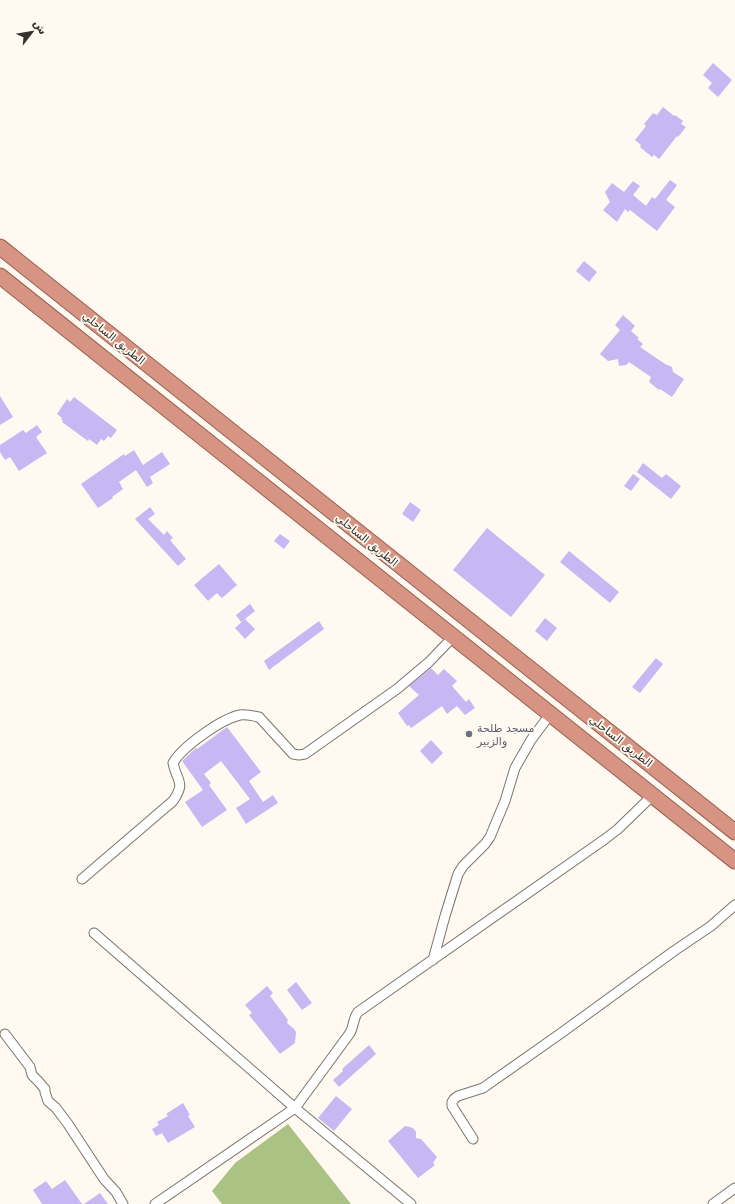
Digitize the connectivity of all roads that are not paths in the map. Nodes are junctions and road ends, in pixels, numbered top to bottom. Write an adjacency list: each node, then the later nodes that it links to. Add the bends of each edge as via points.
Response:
1 (0, 247): 6 (highway, الطريق الساحلي)
2 (0, 276): 3 (highway, الطريق الساحلي)
3 (454, 636): 4 (highway, الطريق الساحلي); 8 (street, via 429,662 397,689 305,754 293,754 259,716 242,715 226,720 211,729 177,756 173,763 180,781 180,791 173,801)
4 (551, 714): 5 (highway, الطريق الساحلي); 11 (street, via 531,740 515,768 505,801 486,844 458,874)
5 (653, 795): 7 (highway, الطريق الساحلي); 11 (street, via 605,839)
6 (735, 832)
7 (735, 861)
8 (82, 878)
9 (735, 905): 14 (street, via 711,926 483,1088 454,1099 452,1106)
10 (94, 933): 13 (street)
11 (433, 960): 13 (street, via 356,1014 350,1033)
12 (5, 1034): 16 (street, via 30,1066 32,1074 46,1089 48,1101 68,1124)
13 (295, 1108): 17 (street); 18 (street)
14 (473, 1139)
15 (735, 1188): 19 (street)
16 (123, 1204)
17 (155, 1204)
18 (411, 1204)
19 (713, 1204)

